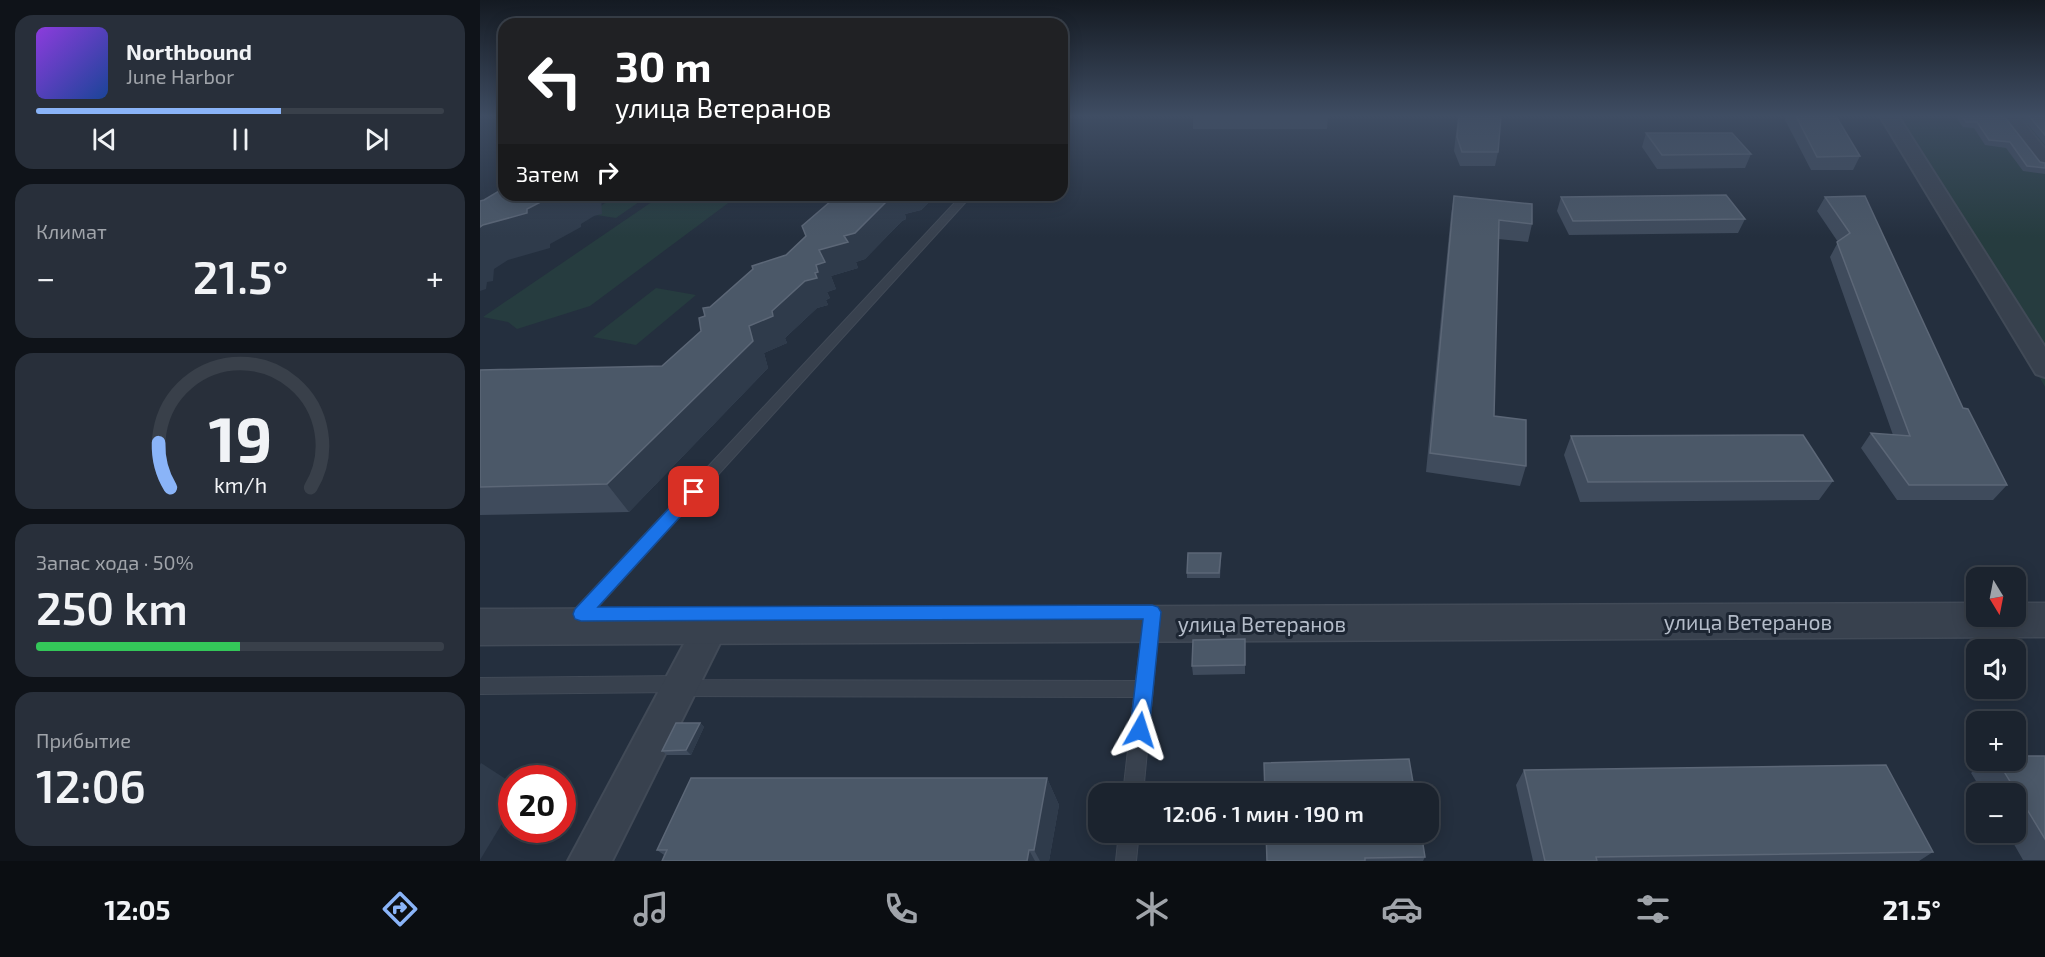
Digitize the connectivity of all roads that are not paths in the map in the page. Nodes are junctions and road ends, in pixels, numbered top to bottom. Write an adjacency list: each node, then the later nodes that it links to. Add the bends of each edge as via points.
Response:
1 (1914, 156): 3 (street)
2 (961, 201): 7 (lane)
3 (2045, 368)
4 (1966, 611): 9 (street, улица Ветеранов)
5 (2026, 611): 6 (street)
6 (2045, 611)
7 (581, 614): 8 (street, улица Ветеранов); 9 (street, улица Ветеранов)
8 (480, 616)
9 (1152, 618): 10 (street, улица Ветеранов); 11 (street, улица Ветеранов); 15 (lane)
10 (2045, 620)
11 (712, 625): 12 (street, улица Ветеранов); 14 (street)
12 (480, 627)
13 (480, 686): 14 (lane)
14 (680, 686): 15 (lane); 18 (street)
15 (1144, 688): 16 (lane)
16 (1134, 783)
17 (1128, 843): 19 (lane)
18 (589, 861)
19 (1126, 861)

